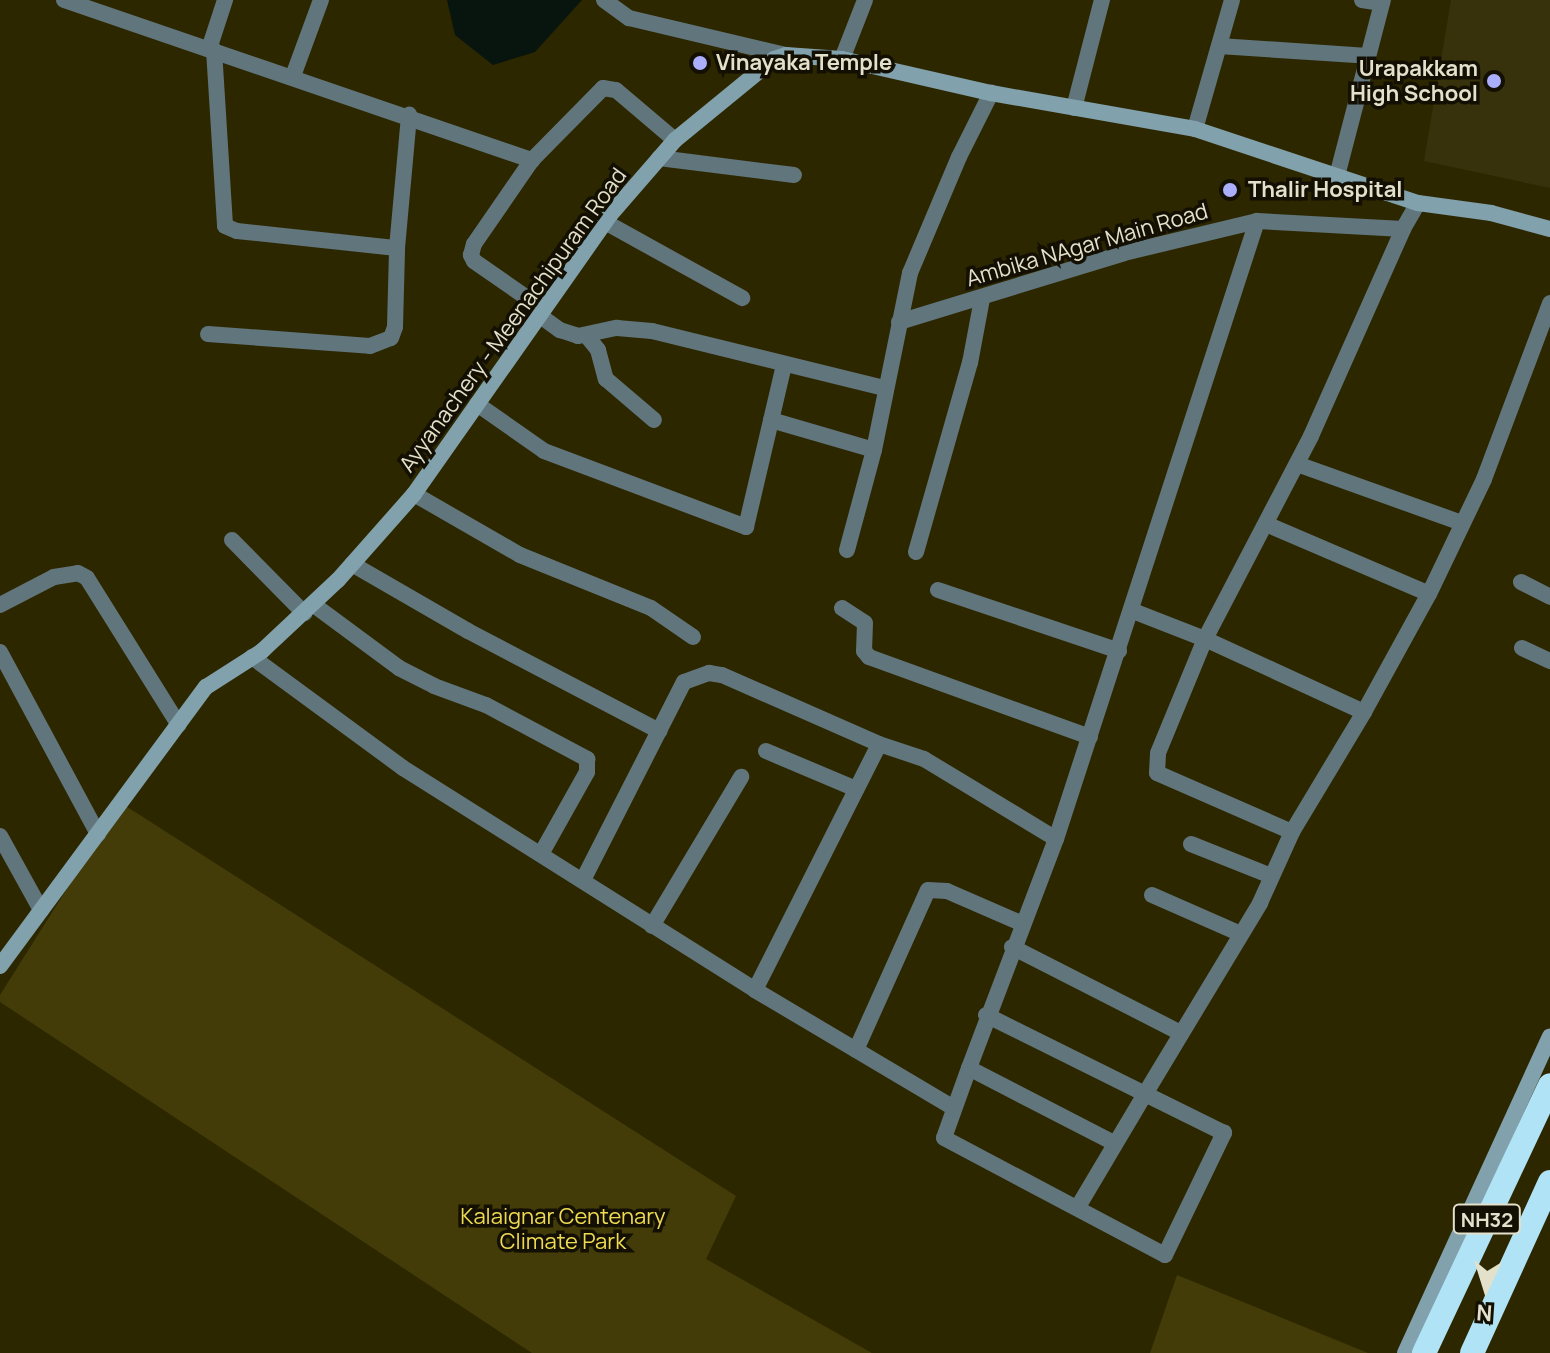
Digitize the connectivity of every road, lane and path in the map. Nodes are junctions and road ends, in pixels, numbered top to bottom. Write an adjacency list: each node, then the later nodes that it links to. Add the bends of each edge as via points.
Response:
1 (64, 0): 11 (street)
2 (225, 0): 11 (street)
3 (321, 0): 15 (street)
4 (604, 0): 12 (street, via 629,18)
5 (865, 0): 14 (street)
6 (1102, 0): 17 (street)
7 (1232, 0): 10 (street)
8 (1362, 0): 9 (street)
9 (1383, 1): 13 (street)
10 (1219, 46): 13 (street); 19 (street)
11 (212, 49): 15 (street); 30 (street, via 225,226)
12 (786, 55): 14 (street); 20 (street, Ayyanachery - Meenachipuram Road, via 774,59)
13 (1368, 56): 24 (street)
14 (842, 59): 16 (street)
15 (293, 76): 18 (street)
16 (991, 93): 17 (street); 35 (street, via 925,231)
17 (1074, 108): 19 (street)
18 (409, 115): 22 (street); 30 (street)
19 (1195, 129): 24 (street)
20 (675, 140): 21 (street, Ayyanachery - Meenachipuram Road); 22 (street, via 616,90 603,88)
21 (659, 158): 23 (street); 27 (street, Ayyanachery - Meenachipuram Road)
22 (532, 160): 34 (street, via 471,255)
23 (794, 175)
24 (1337, 176): 25 (street)
25 (1418, 203): 28 (street); 29 (street, via 1491,213)
26 (1257, 221): 28 (street, Ambika NAgar Main Road); 32 (street, Ambika NAgar Main Road, via 1124,253); 59 (street)
27 (605, 222): 31 (street); 34 (street, Ayyanachery - Meenachipuram Road)
28 (1403, 229): 44 (street)
29 (1550, 229)
30 (397, 248): 36 (street, via 395,327 383,343)
31 (742, 298)
32 (982, 299): 35 (street, Ambika NAgar Main Road); 50 (street, via 970,363)
33 (1550, 303): 46 (street, via 1484,479)
34 (541, 312): 37 (street, via 560,330); 40 (street, Ayyanachery - Meenachipuram Road)
35 (899, 322): 39 (street)
36 (208, 334)
37 (586, 335): 38 (street, via 632,328); 41 (street, via 598,350 606,379)
38 (784, 365): 39 (street); 42 (street)
39 (884, 388): 43 (street)
40 (477, 404): 42 (street, via 544,451 746,527); 45 (street, Ayyanachery - Meenachipuram Road)
41 (654, 420)
42 (771, 420): 43 (street)
43 (874, 450): 49 (street)
44 (1297, 464): 46 (street); 47 (street)
45 (414, 494): 51 (street, Ayyanachery - Meenachipuram Road); 60 (street, via 520,555 651,608)
46 (1462, 523): 54 (street)
47 (1266, 524): 54 (street); 61 (street)
48 (232, 540): 58 (street)
49 (847, 550)
50 (916, 552)
51 (352, 564): 58 (street, Ayyanachery - Meenachipuram Road); 69 (street)
52 (1521, 582): 55 (street)
53 (938, 590): 63 (street)
54 (1429, 594): 67 (street)
55 (1550, 597)
56 (0, 605): 68 (street, via 54,577 78,573 87,578)
57 (842, 608): 70 (street, via 867,626 864,651 869,657)
58 (309, 609): 65 (street, Ayyanachery - Meenachipuram Road); 80 (street, via 399,668 486,705 587,759 587,772)
59 (1133, 611): 61 (street); 63 (street)
60 (693, 637)
61 (1205, 639): 67 (street); 75 (street, via 1158,753 1157,773)
62 (1522, 648): 66 (street)
63 (1119, 651): 70 (street)
64 (0, 652): 76 (street)
65 (252, 657): 68 (street, Ayyanachery - Meenachipuram Road, via 206,687); 80 (street, via 403,768)
66 (1550, 661)
67 (1364, 712): 75 (street)
68 (179, 725): 76 (street, Ayyanachery - Meenachipuram Road)
69 (659, 731): 71 (street, via 684,682 709,673); 82 (street)
70 (1090, 737): 78 (street)
71 (879, 744): 74 (street); 78 (street, via 952,773)
72 (766, 751): 74 (street)
73 (741, 777): 86 (street)
74 (856, 789): 90 (street)
75 (1292, 832): 81 (street)
76 (98, 834): 84 (street, Ayyanachery - Meenachipuram Road)
77 (0, 836): 84 (street)
78 (1056, 839): 85 (street)
79 (1191, 844): 81 (street)
80 (541, 854): 82 (street)
81 (1271, 876): 87 (street)
82 (583, 880): 86 (street)
83 (1152, 895): 87 (street)
84 (41, 910): 89 (street, Ayyanachery - Meenachipuram Road)
85 (1023, 924): 88 (street); 94 (street, via 947,891 928,890)
86 (652, 926): 90 (street)
87 (1241, 934): 92 (street)
88 (1012, 947): 91 (street); 92 (street)
89 (0, 966)
90 (755, 990): 94 (street)
91 (986, 1015): 95 (street); 97 (street)
92 (1181, 1033): 97 (street)
93 (1550, 1037): 102 (street)
94 (856, 1050): 98 (street)
95 (969, 1068): 98 (street); 99 (street)
96 (1550, 1085): 103 (highway, NH32)
97 (1145, 1094): 99 (street); 101 (street, via 1224,1133 1165,1255)
98 (954, 1108): 101 (street, via 944,1138)
99 (1114, 1143): 101 (street)
100 (1547, 1197): 104 (highway, NH32)
101 (1078, 1207)
102 (1405, 1353)
103 (1424, 1353)
104 (1472, 1353)

